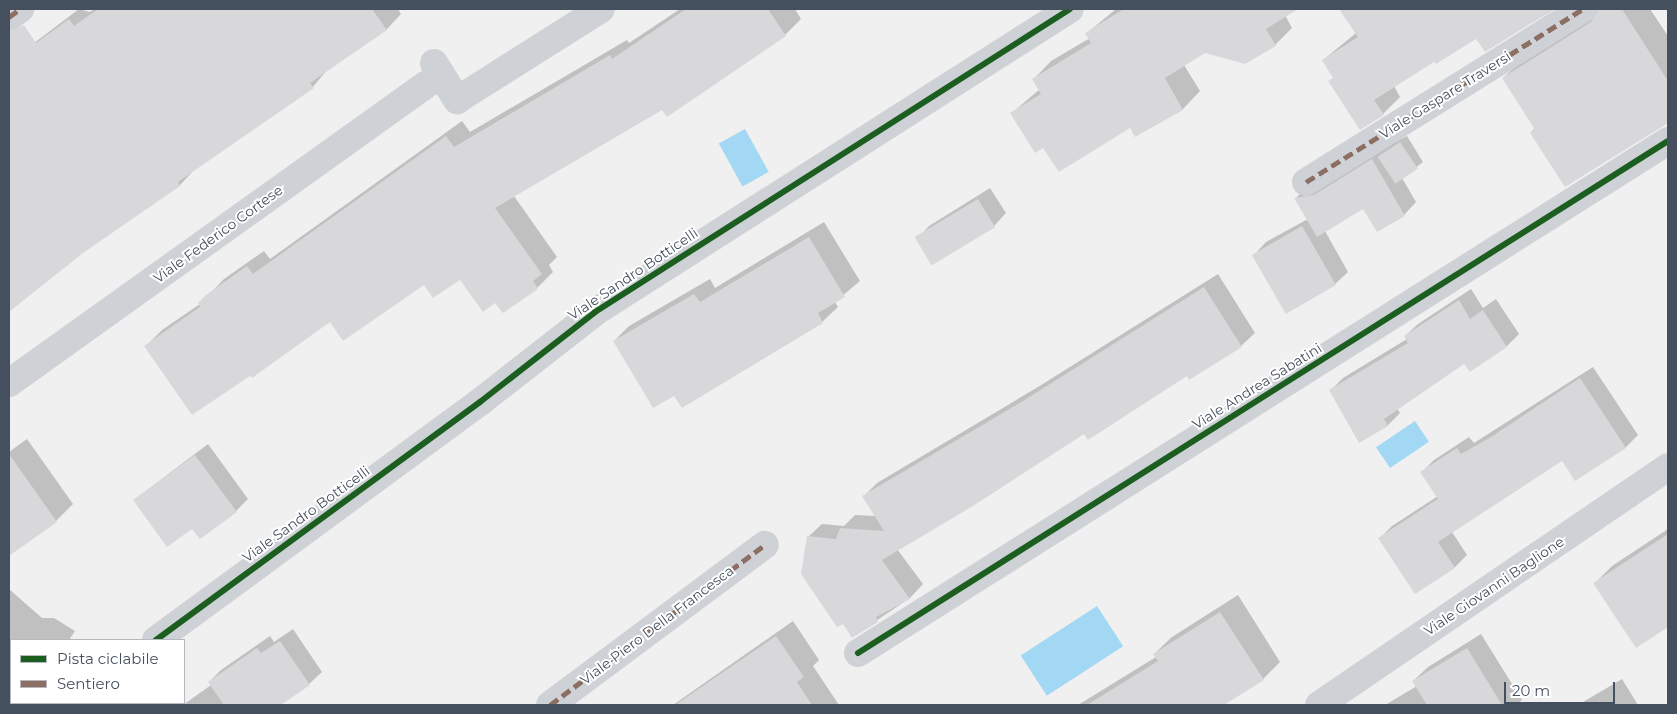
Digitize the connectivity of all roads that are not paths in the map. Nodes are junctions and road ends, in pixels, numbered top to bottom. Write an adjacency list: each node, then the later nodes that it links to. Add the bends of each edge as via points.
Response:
1 (20, 9): 5 (street)
2 (600, 9): 8 (street, Viale Federico Cortese, via 457,100 430,74)
3 (1070, 9): 11 (street, Viale Sandro Botticelli, via 595,312 480,402)
4 (1583, 9): 7 (street, Viale Gaspare Traversi)
5 (9, 17)
6 (1668, 140): 12 (street, Viale Andrea Sabatini)
7 (1306, 182)
8 (9, 383)
9 (1668, 467): 14 (street, Viale Giovanni Baglione)
10 (765, 546): 13 (street, Viale Piero Della Francesca)
11 (157, 639)
12 (858, 653)
13 (550, 705)
14 (1319, 705)

